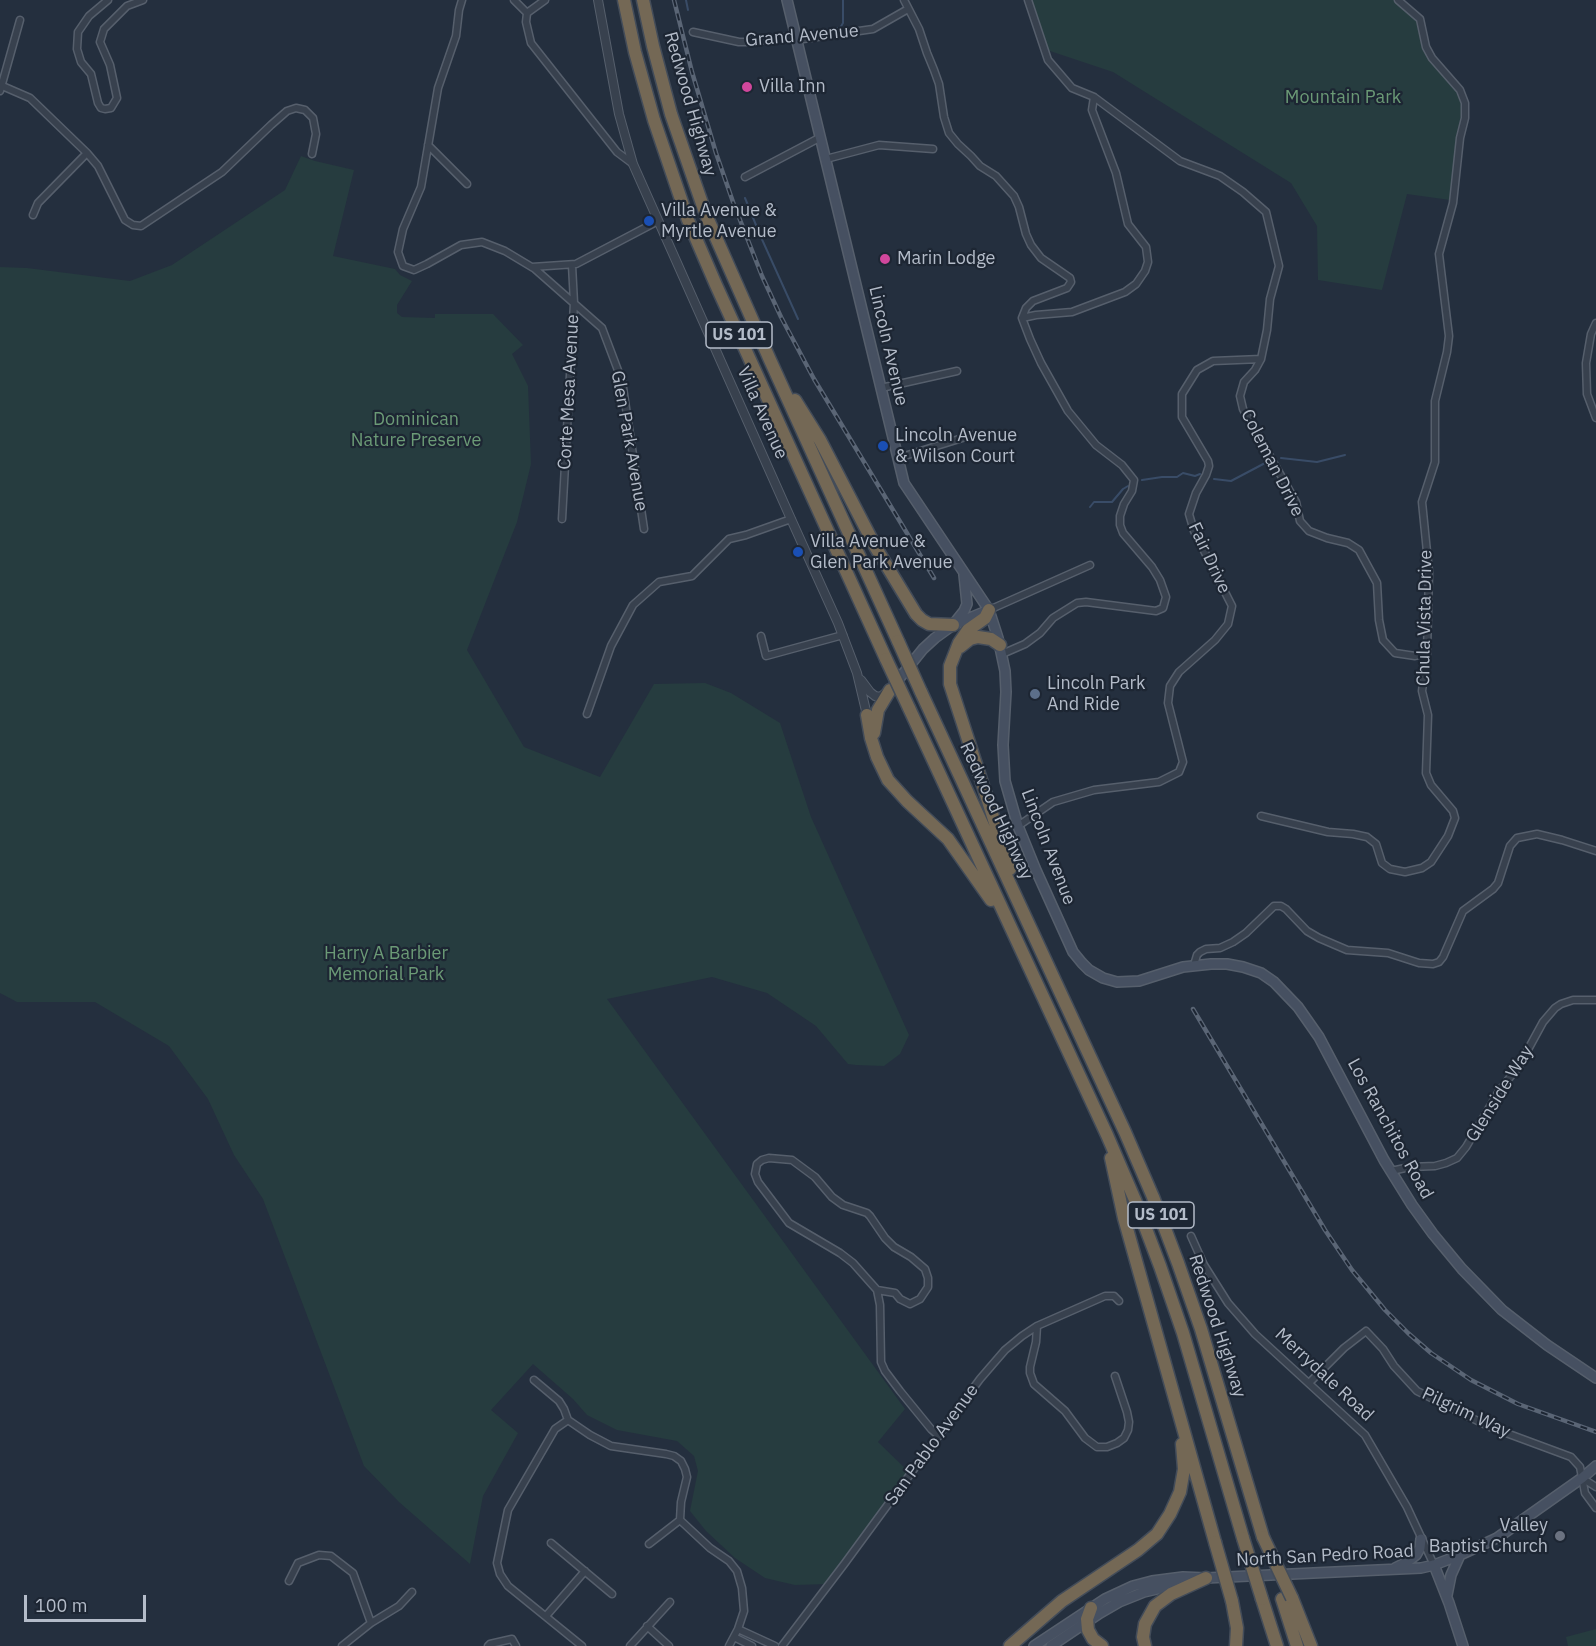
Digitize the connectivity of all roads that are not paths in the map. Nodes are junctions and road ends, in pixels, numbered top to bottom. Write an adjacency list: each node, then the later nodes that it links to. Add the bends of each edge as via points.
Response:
1 (108, 0): 2 (street, via 88,16 78,32 77,49 91,74 98,103 105,109 111,108 117,98 100,42 104,29 127,6)
2 (143, 0)
3 (462, 0): 21 (street, Glen Park Avenue, via 456,36 438,88)
4 (514, 0): 14 (street)
5 (545, 0): 14 (street)
6 (598, 0): 26 (street)
7 (624, 0): 64 (highway, Redwood Highway / US 101, bridge, via 654,120 688,220)
8 (643, 0): 37 (highway, Redwood Highway / US 101, via 662,80 694,182)
9 (787, 0): 17 (main road, Lincoln Avenue)
10 (904, 0): 13 (street)
11 (1028, 0): 19 (street, Coleman Drive, via 1048,60 1072,88)
12 (1398, 0): 53 (street, Chula Vista Drive, via 1420,19 1426,47 1460,90 1466,118 1453,203 1439,254 1449,336 1435,401 1435,462 1422,502 1429,572)
13 (908, 9): 17 (street, Grand Avenue, via 873,28); 34 (street, via 939,84 949,133 1014,196 1031,245 1041,258 1070,278 1067,288 1033,302)
14 (527, 13): 26 (street, Villa Avenue, via 531,43 617,152)
15 (20, 20): 18 (street)
16 (693, 32): 17 (street, Grand Avenue, via 739,42)
17 (795, 38): 20 (main road, Lincoln Avenue)
18 (0, 87): 23 (street, via 30,98)
19 (1094, 97): 34 (street, via 1092,110 1116,173 1128,224 1146,247 1148,262 1136,284 1125,292 1072,312); 36 (street, Coleman Drive, via 1180,161 1220,176 1266,212 1279,266)
20 (820, 137): 25 (main road, Lincoln Avenue); 27 (street)
21 (428, 145): 28 (street); 32 (street, Glen Park Avenue, via 421,187 398,252 403,266 414,270 461,245 482,242)
22 (933, 149): 25 (street, via 879,145)
23 (87, 153): 24 (street, via 126,220 141,226 222,172 287,111 305,110 313,118 316,134); 29 (street, via 38,203)
24 (312, 154)
25 (826, 159): 39 (main road, Lincoln Avenue)
26 (633, 164): 30 (street, Villa Avenue)
27 (745, 177)
28 (467, 184)
29 (33, 215)
30 (658, 221): 31 (street); 44 (street, Villa Avenue)
31 (572, 264): 32 (street); 33 (street, Corte Mesa Avenue)
32 (532, 267): 33 (street, Glen Park Avenue)
33 (574, 303): 43 (street, Corte Mesa Avenue); 45 (street, Glen Park Avenue, via 602,328 622,381)
34 (1022, 318): 52 (street, via 1068,411 1096,445 1134,480 1120,525 1152,567 1166,597 1163,608 1156,612 1077,603 1053,618 1025,645)
35 (1596, 323): 40 (street, via 1586,363 1587,394)
36 (1262, 359): 53 (street, Coleman Drive, via 1244,382 1240,396 1247,418 1296,502 1300,521 1309,531 1359,550 1377,583 1383,640 1395,653); 61 (street, Fair Drive, via 1213,361 1197,370 1182,394 1182,417 1209,466 1189,514 1232,606 1228,624 1170,686 1168,704 1183,762 1179,772 1159,782 1094,790 1053,802)
37 (770, 360): 49 (highway, via 820,440 913,611 929,624); 63 (highway, Redwood Highway / US 101, bridge)
38 (957, 371): 39 (street)
39 (881, 388): 42 (main road, Lincoln Avenue)
40 (1596, 418)
41 (972, 435): 42 (street)
42 (898, 458): 47 (main road, Lincoln Avenue, via 904,483)
43 (562, 519)
44 (791, 519): 50 (street, Villa Avenue); 57 (street, via 729,539 692,576 659,582 633,605 611,646)
45 (644, 529)
46 (1090, 565): 48 (street)
47 (964, 570): 48 (main road, Lincoln Avenue); 49 (main road, via 967,604)
48 (989, 610): 49 (main road); 52 (main road, Lincoln Avenue); 54 (highway, via 985,618 964,634)
49 (953, 625): 56 (main road, via 926,645)
50 (843, 635): 51 (street, via 766,656); 55 (street, Villa Avenue)
51 (761, 636)
52 (1001, 650): 54 (highway, via 988,637 975,637); 61 (main road, Lincoln Avenue, via 1006,692 1005,781)
53 (1427, 653): 60 (street, Chula Vista Drive, via 1422,691 1428,715 1426,773 1455,818 1431,862 1415,870 1397,872 1382,863 1376,844 1367,837)
54 (954, 654): 63 (highway, via 950,672 953,696)
55 (857, 673): 56 (street, Villa Avenue, via 874,696 883,696); 58 (street, Villa Avenue)
56 (890, 690): 59 (highway, via 878,710)
57 (587, 714)
58 (867, 715): 59 (highway)
59 (872, 744): 64 (highway, via 892,785 948,838)
60 (1261, 816)
61 (1018, 826): 66 (main road, Lincoln Avenue, via 1071,946 1085,967 1103,978 1121,982 1144,980)
62 (1596, 851): 65 (street, via 1537,834 1516,838 1498,883 1463,911 1443,957 1433,964 1388,953 1347,950 1307,931 1286,909 1274,906 1233,942 1200,952)
63 (1021, 908): 98 (highway, Redwood Highway / US 101, bridge, via 1166,1230 1201,1329 1263,1537)
64 (1010, 928): 68 (highway, Redwood Highway / US 101)
65 (1194, 965): 66 (main road, Los Ranchitos Road); 69 (main road, Los Ranchitos Road, via 1243,967 1261,973 1286,993 1319,1037)
66 (1169, 971)
67 (1596, 1000): 69 (street, Glenside Way, via 1573,1000 1555,1008 1456,1158 1435,1166)
68 (1107, 1135): 74 (highway, via 1119,1201); 123 (highway, Redwood Highway / US 101, bridge, via 1172,1299)
69 (1391, 1171): 76 (main road, Los Ranchitos Road, via 1433,1234 1495,1304)
70 (1191, 1236): 78 (street, Merrydale Road, via 1228,1304)
71 (877, 1290): 71 (street, via 840,1252 789,1223 758,1182 757,1164 769,1158 792,1160 843,1205 867,1213 894,1247 925,1269 928,1287 920,1299 910,1304 895,1293); 80 (street, via 881,1362)
72 (1119, 1301): 73 (street, San Pablo Avenue, via 1114,1296 1104,1296)
73 (1037, 1326): 75 (street, via 1030,1367 1034,1384 1097,1447 1117,1443 1128,1430 1128,1412); 80 (street, San Pablo Avenue, via 996,1360)
74 (1166, 1366): 117 (highway, via 1184,1461 1182,1484 1170,1514 1145,1545 1062,1602); 122 (highway, bridge, via 1232,1601)
75 (1115, 1376)
76 (1596, 1378)
77 (534, 1380): 79 (street, via 559,1401)
78 (1309, 1383): 82 (street, Pilgrim Way, via 1366,1331 1417,1391 1490,1427 1571,1457 1580,1467); 86 (street, Merrydale Road, via 1365,1435)
79 (568, 1420): 85 (street, via 611,1446 666,1454 681,1461 687,1477); 101 (street, via 555,1428 508,1510 497,1563 508,1586)
80 (939, 1436): 116 (street, San Pablo Avenue)
81 (1596, 1466): 82 (main road, North San Pedro Road)
82 (1582, 1478): 83 (street); 84 (street, via 1585,1493); 89 (main road, North San Pedro Road, via 1497,1538)
83 (1596, 1487)
84 (1596, 1508)
85 (681, 1520): 88 (street); 105 (street, via 737,1571 744,1611)
86 (1421, 1539): 90 (street, Merrydale Road); 91 (main road, via 1416,1555)
87 (551, 1543): 92 (street)
88 (649, 1544)
89 (1460, 1555): 90 (main road, North San Pedro Road); 97 (main road)
90 (1434, 1565): 91 (main road, North San Pedro Road); 97 (main road, Merrydale Road)
91 (1390, 1570): 93 (main road, North San Pedro Road)
92 (585, 1571): 96 (street); 101 (street)
93 (1206, 1578): 100 (main road, North San Pedro Road, via 1143,1583); 102 (main road, North San Pedro Road, via 1136,1595); 121 (highway, via 1155,1606 1145,1624)
94 (289, 1581): 103 (street, via 298,1563 319,1555 331,1557 353,1573)
95 (412, 1592): 103 (street, via 399,1606)
96 (612, 1594)
97 (1447, 1597): 126 (main road, Merrydale Road)
98 (1287, 1598): 124 (highway); 125 (highway)
99 (670, 1602): 104 (street)
100 (1091, 1608): 102 (highway); 118 (main road, North San Pedro Road)
101 (546, 1616): 110 (street)
102 (1087, 1622): 119 (main road, North San Pedro Road); 120 (highway, via 1091,1636)
103 (370, 1623): 107 (street)
104 (647, 1626): 111 (street); 112 (street)
105 (738, 1629): 106 (street); 115 (street)
106 (734, 1637): 113 (street); 114 (street)
107 (342, 1646)
108 (488, 1646): 109 (street, via 512,1639)
109 (516, 1646)
110 (582, 1646)
111 (630, 1646)
112 (669, 1646)
113 (729, 1646)
114 (752, 1646)
115 (775, 1646)
116 (782, 1646)
117 (1010, 1646)
118 (1034, 1646)
119 (1051, 1646)
120 (1102, 1646)
121 (1144, 1646)
122 (1236, 1646)
123 (1276, 1646)
124 (1297, 1646)
125 (1311, 1646)
126 (1463, 1646)

